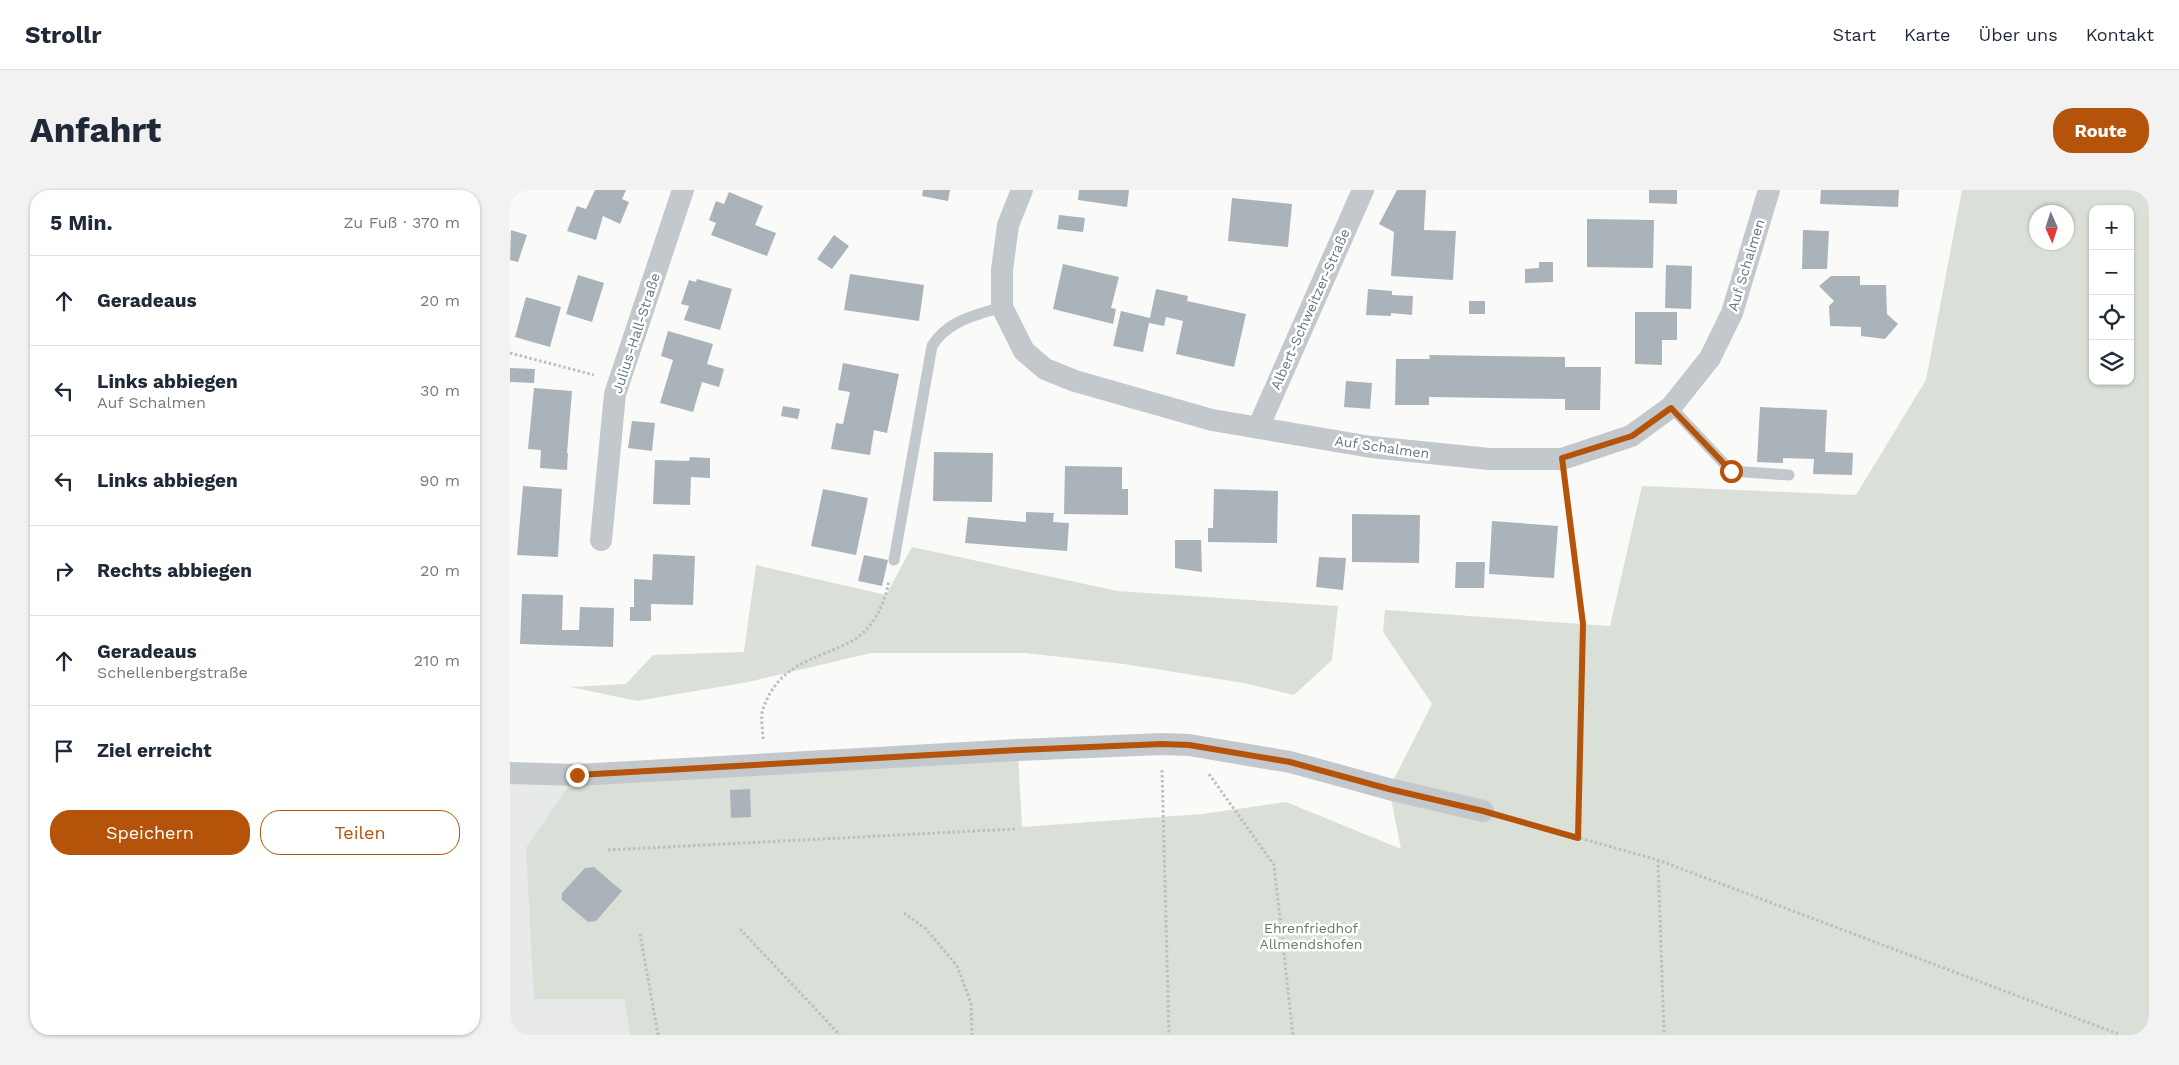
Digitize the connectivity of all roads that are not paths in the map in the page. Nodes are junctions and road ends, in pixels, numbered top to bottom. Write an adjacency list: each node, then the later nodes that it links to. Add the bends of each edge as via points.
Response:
1 (683, 190): 9 (street, Julius-Hall-Straße, via 615,394)
2 (1022, 190): 5 (street, Auf Schalmen, via 1008,226 1002,270)
3 (1363, 190): 7 (street, Albert-Schweitzer-Straße)
4 (1769, 190): 6 (street, Auf Schalmen, via 1732,313 1710,358)
5 (1002, 307): 7 (street, Auf Schalmen, via 1024,351 1045,368 1075,381 1212,420); 10 (lane, via 950,326 939,334 932,346)
6 (1671, 408): 7 (street, Auf Schalmen, via 1632,436 1562,458 1489,460 1372,447); 8 (lane, via 1731,471)
7 (1258, 428)
8 (1788, 475)
9 (601, 540)
10 (894, 560)
11 (510, 773): 12 (street, via 577,775 1018,750 1189,745 1290,762)
12 (1483, 811)

